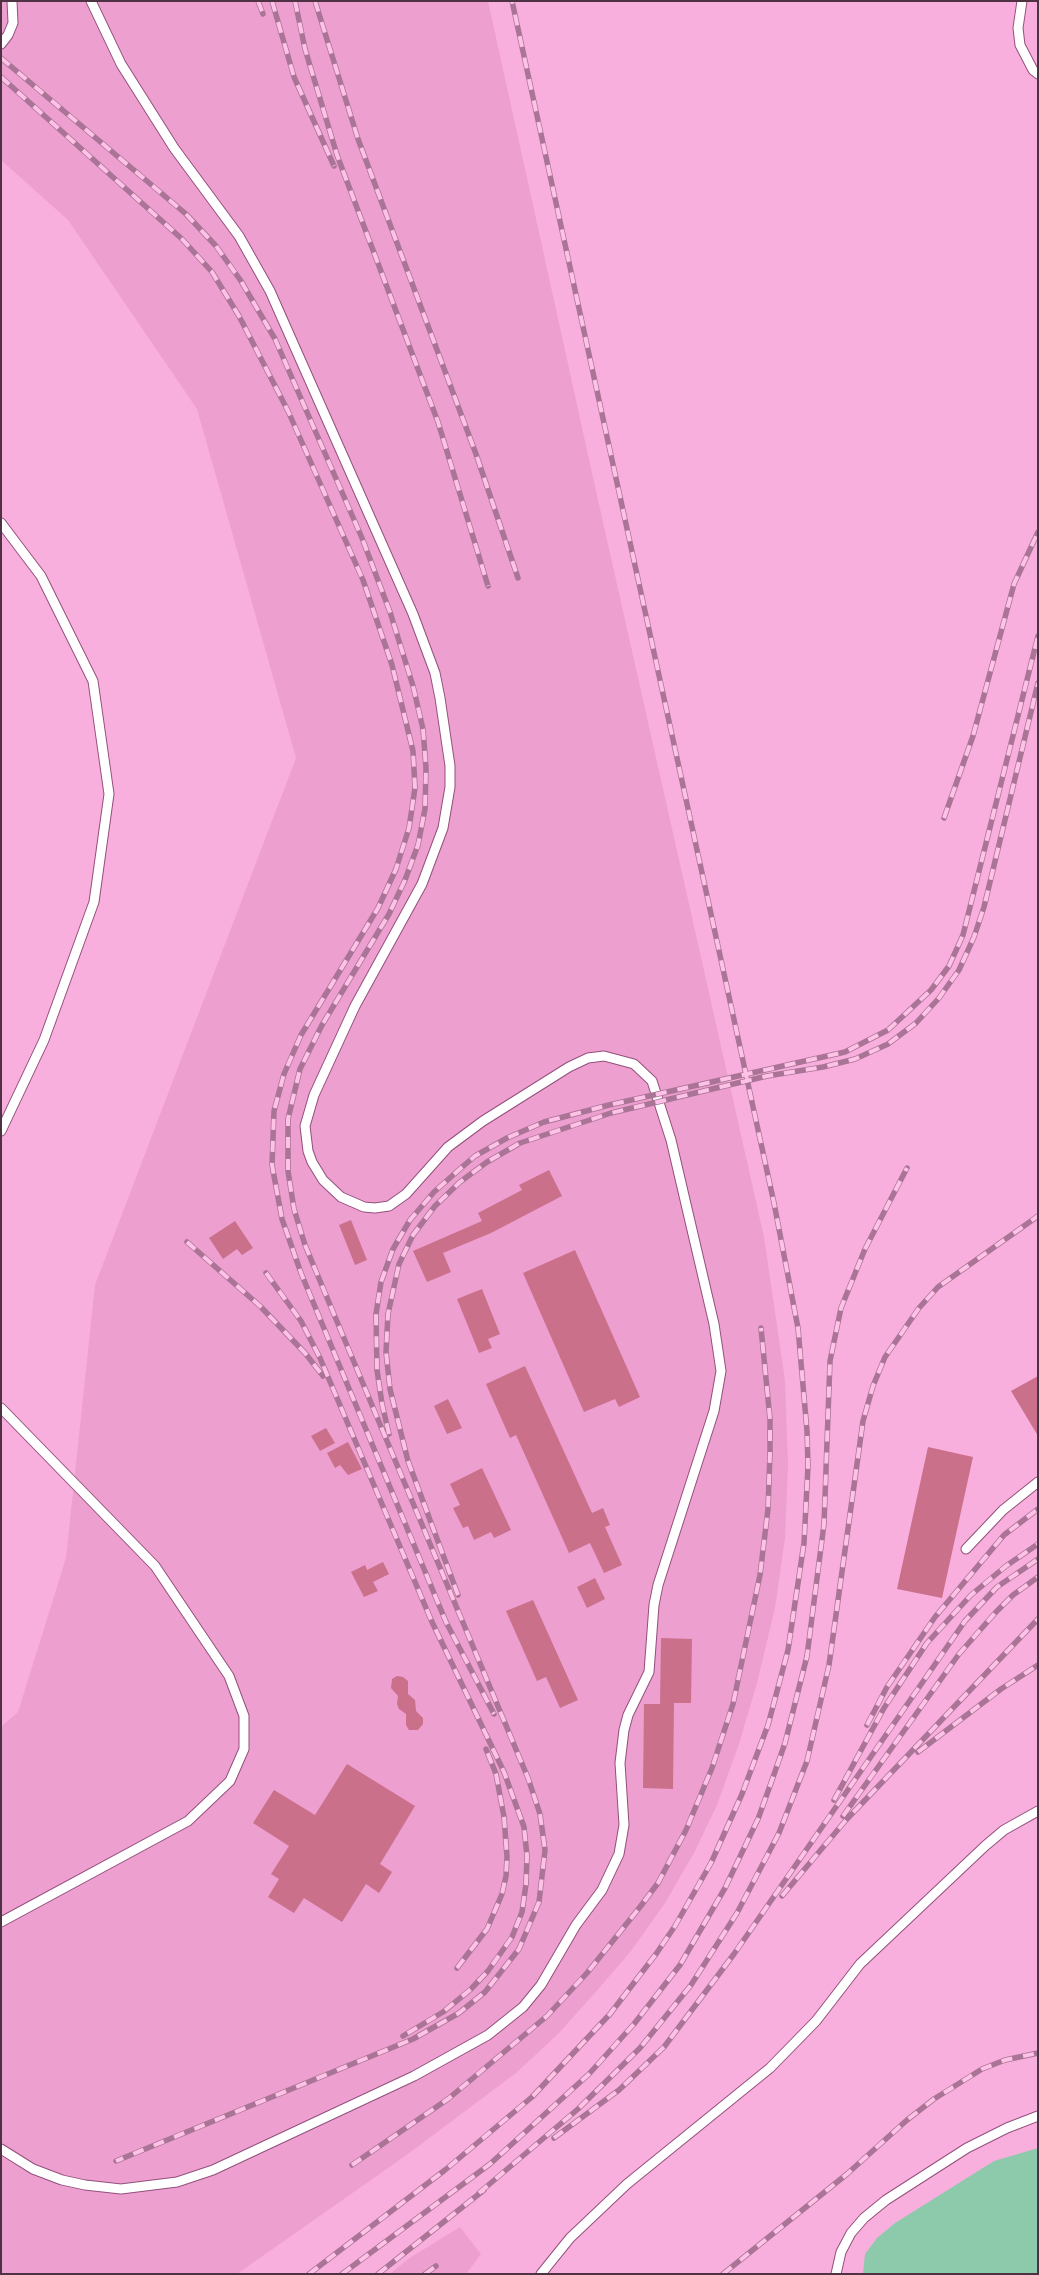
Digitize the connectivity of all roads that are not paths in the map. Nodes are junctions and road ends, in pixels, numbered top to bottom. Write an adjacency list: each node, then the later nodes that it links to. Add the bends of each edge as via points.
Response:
1 (12, 1): 4 (lane, via 13,23)
2 (90, 1): 14 (lane, via 122,64 170,142 239,236 270,291 414,614 435,673 440,698 450,766 443,828 422,884 356,1006 314,1095 305,1126 312,1162 323,1180 341,1197 364,1207 389,1206 406,1194 448,1147 569,1067 588,1058 604,1056 634,1064 652,1081 671,1140 714,1324 721,1370 714,1411 658,1585 649,1672 628,1714 624,1730 620,1762 624,1825 619,1854 602,1890 576,1925 541,1985 523,2007 488,2035 414,2076 213,2170 177,2182 122,2189 85,2185 34,2169)
3 (1022, 1): 5 (lane, via 1018,28 1020,45)
4 (1, 44)
5 (1038, 74)
6 (1, 523): 7 (lane, via 41,576 93,681 109,794 94,902 44,1040)
7 (1, 1131)
8 (1, 1408): 12 (lane, via 155,1566 229,1676 244,1716 244,1748 230,1782 188,1821)
9 (1038, 1482): 10 (lane, via 1003,1510)
10 (966, 1549)
11 (1038, 1811): 15 (lane, via 1004,1830 971,1859 860,1964 816,2021 777,2062 627,2184 570,2238)
12 (1, 1922)
13 (1038, 2116): 16 (lane, via 967,2148 886,2200 851,2233 841,2252)
14 (1, 2150)
15 (541, 2274)
16 (836, 2274)

